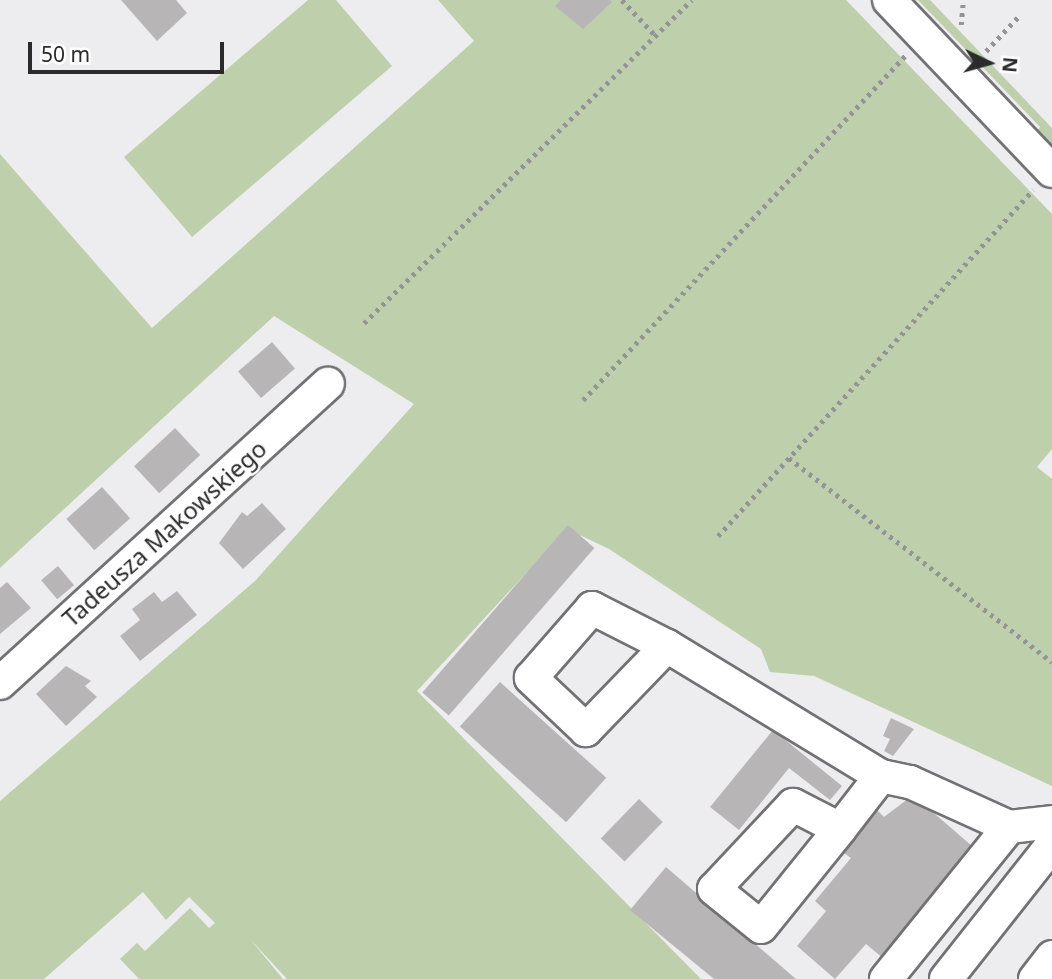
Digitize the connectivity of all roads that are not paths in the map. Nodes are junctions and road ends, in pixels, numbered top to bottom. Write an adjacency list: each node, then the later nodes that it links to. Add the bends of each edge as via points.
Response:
1 (889, 0): 2 (street)
2 (1044, 179)
3 (328, 384): 5 (street, Tadeusza Makowskiego)
4 (667, 646): 6 (street)
5 (0, 683)
6 (881, 776): 8 (street, via 910,782); 9 (street)
7 (1052, 822): 8 (street)
8 (1009, 827): 12 (street)
9 (840, 829)
10 (1052, 845): 13 (street)
11 (1052, 957): 14 (street)
12 (886, 979)
13 (946, 979)
14 (1035, 979)

